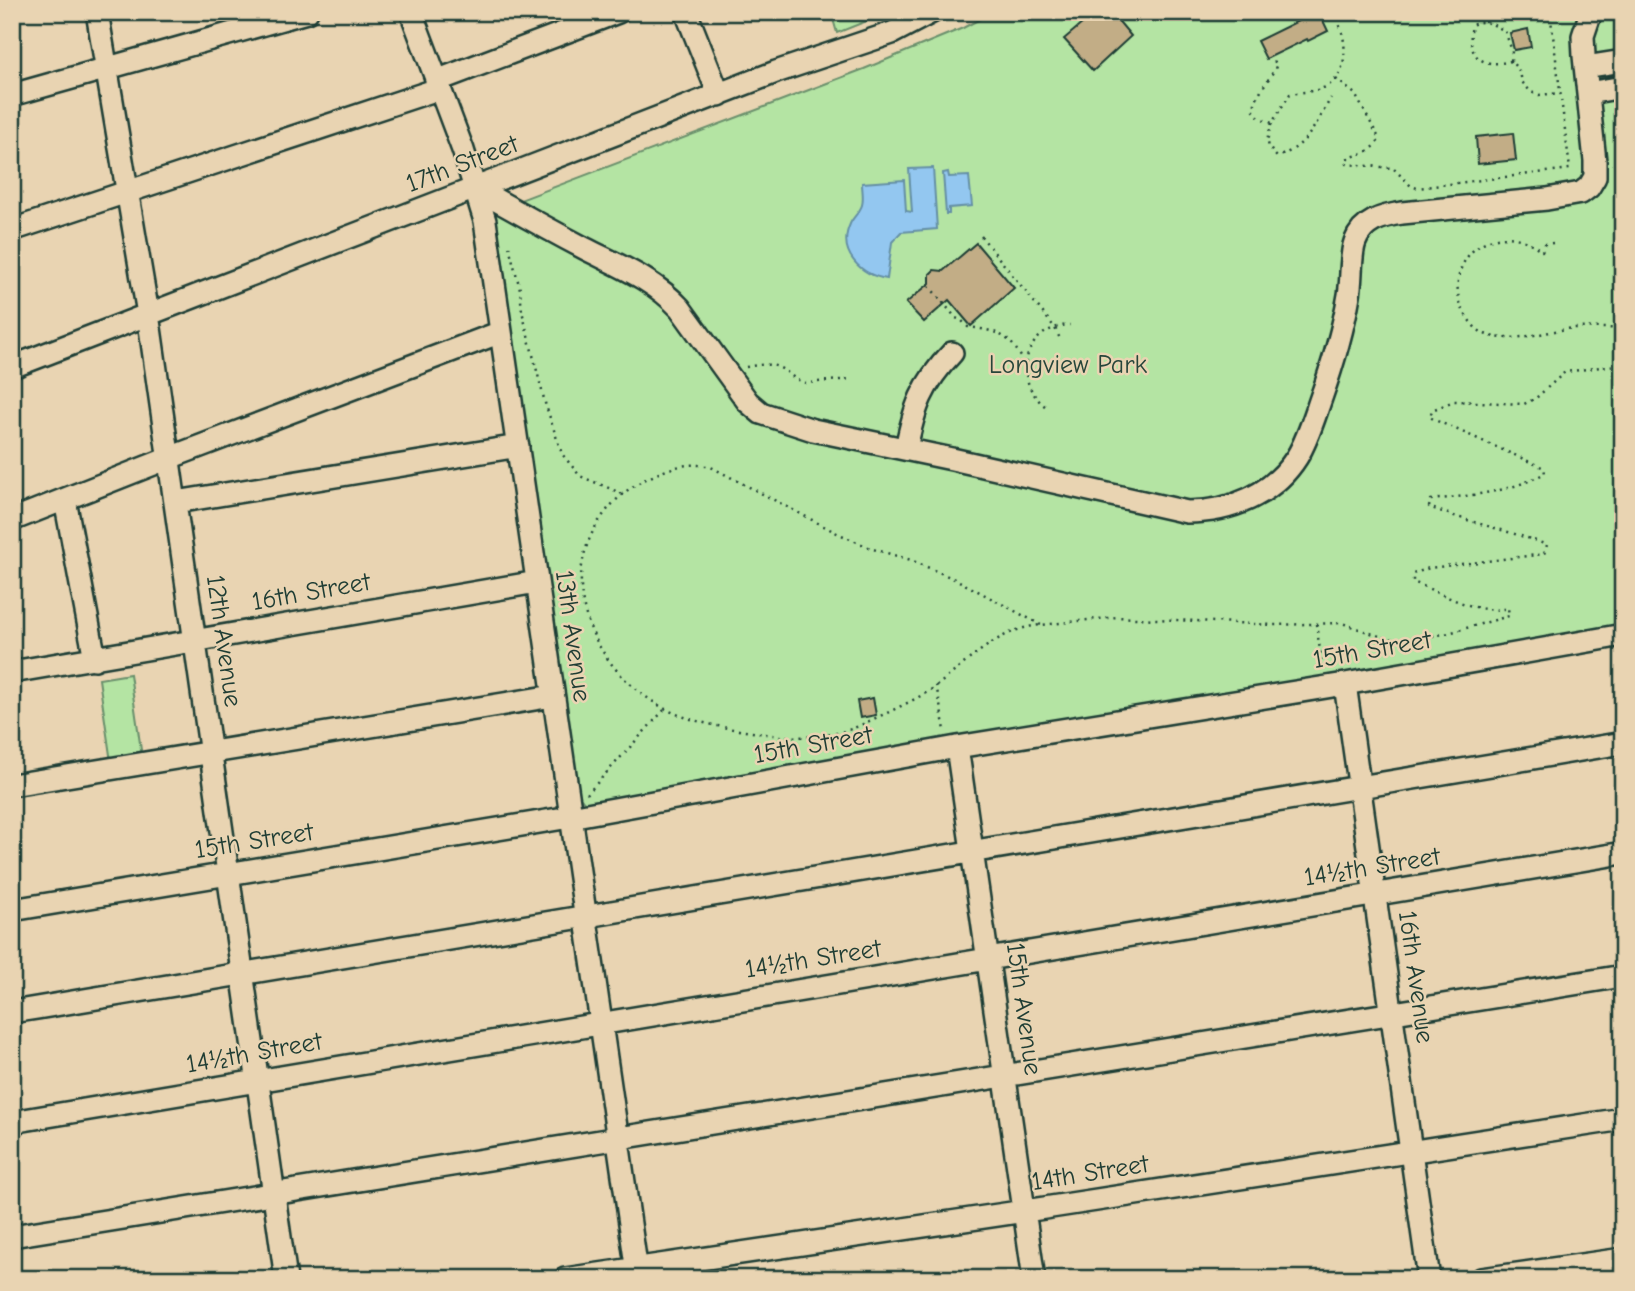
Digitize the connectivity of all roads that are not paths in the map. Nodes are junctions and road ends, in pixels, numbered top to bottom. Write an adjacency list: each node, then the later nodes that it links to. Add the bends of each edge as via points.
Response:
1 (97, 12): 10 (street, 12th Avenue)
2 (307, 12): 10 (street)
3 (411, 12): 11 (street, 13th Avenue)
4 (618, 12): 11 (street)
5 (687, 12): 14 (street)
6 (932, 12): 14 (street, 17th Street, via 892,33)
7 (1591, 12): 9 (street, via 1583,36)
8 (1623, 61): 9 (street)
9 (1585, 67): 13 (street)
10 (108, 68): 15 (street); 17 (street, 12th Avenue)
11 (437, 85): 16 (street, 13th Avenue); 17 (street)
12 (1623, 87): 13 (street)
13 (1588, 93): 24 (street, via 1595,177 1581,193 1385,215 1362,230 1352,255 1353,274 1340,338 1310,431 1285,472 1254,497 1209,512 1187,512)
14 (719, 94): 16 (street, 17th Street)
15 (12, 95)
16 (475, 188): 19 (street, 17th Street); 20 (street, 13th Avenue, via 485,222); 24 (street, via 667,294 761,413 813,430)
17 (128, 192): 18 (street); 19 (street, 12th Avenue)
18 (12, 230)
19 (148, 314): 22 (street, 17th Street); 25 (street, 12th Avenue)
20 (501, 332): 23 (street, 13th Avenue); 25 (street)
21 (952, 354): 24 (street, via 920,397)
22 (12, 367)
23 (518, 446): 27 (street); 29 (street, 13th Avenue)
24 (906, 449)
25 (169, 458): 26 (street); 27 (street, 12th Avenue)
26 (65, 500): 28 (street); 32 (street)
27 (176, 502): 31 (street, 12th Avenue)
28 (12, 520)
29 (537, 582): 31 (street, 16th Street); 35 (street, 13th Avenue)
30 (1623, 635): 34 (street, 15th Street)
31 (195, 640): 32 (street, 16th Street); 38 (street, 12th Avenue)
32 (95, 659): 33 (street, 16th Street)
33 (12, 672)
34 (1335, 686): 37 (street, 15th Street); 40 (street, 16th Avenue)
35 (553, 696): 38 (street); 41 (street, 13th Avenue)
36 (1623, 743): 40 (street)
37 (952, 748): 41 (street, 15th Street); 42 (street, 15th Avenue)
38 (211, 751): 39 (street); 44 (street, 12th Avenue)
39 (12, 785)
40 (1359, 785): 42 (street); 45 (street, 16th Avenue)
41 (576, 809): 44 (street, 15th Street); 47 (street, 13th Avenue)
42 (973, 849): 47 (street); 48 (street, 15th Avenue)
43 (1623, 853): 45 (street, 14½th Street)
44 (228, 874): 46 (street, 15th Street); 49 (street, 12th Avenue)
45 (1376, 895): 48 (street, 14½th Street); 52 (street, 16th Avenue)
46 (12, 910)
47 (584, 917): 49 (street); 53 (street, 13th Avenue)
48 (988, 958): 53 (street, 14½th Street); 54 (street, 15th Avenue)
49 (242, 974): 51 (street); 55 (street, 12th Avenue)
50 (1623, 976): 52 (street)
51 (12, 1012)
52 (1393, 1012): 54 (street); 59 (street, 16th Avenue)
53 (600, 1023): 55 (street, 14½th Street); 58 (street, 13th Avenue)
54 (1005, 1075): 58 (street); 61 (street, 15th Avenue)
55 (258, 1080): 57 (street, 14½th Street); 60 (street, 12th Avenue)
56 (1623, 1119): 59 (street, 14th Street)
57 (12, 1122)
58 (617, 1138): 60 (street); 64 (street, 13th Avenue)
59 (1412, 1152): 61 (street, 14th Street); 68 (street, 16th Avenue)
60 (272, 1195): 62 (street); 65 (street, 12th Avenue)
61 (1025, 1211): 64 (street, 14th Street); 67 (street, 15th Avenue)
62 (12, 1236)
63 (1623, 1259): 69 (street)
64 (637, 1273): 66 (street, 14th Street)
65 (286, 1279)
66 (565, 1279)
67 (1034, 1279)
68 (1429, 1279)
69 (1480, 1279)

